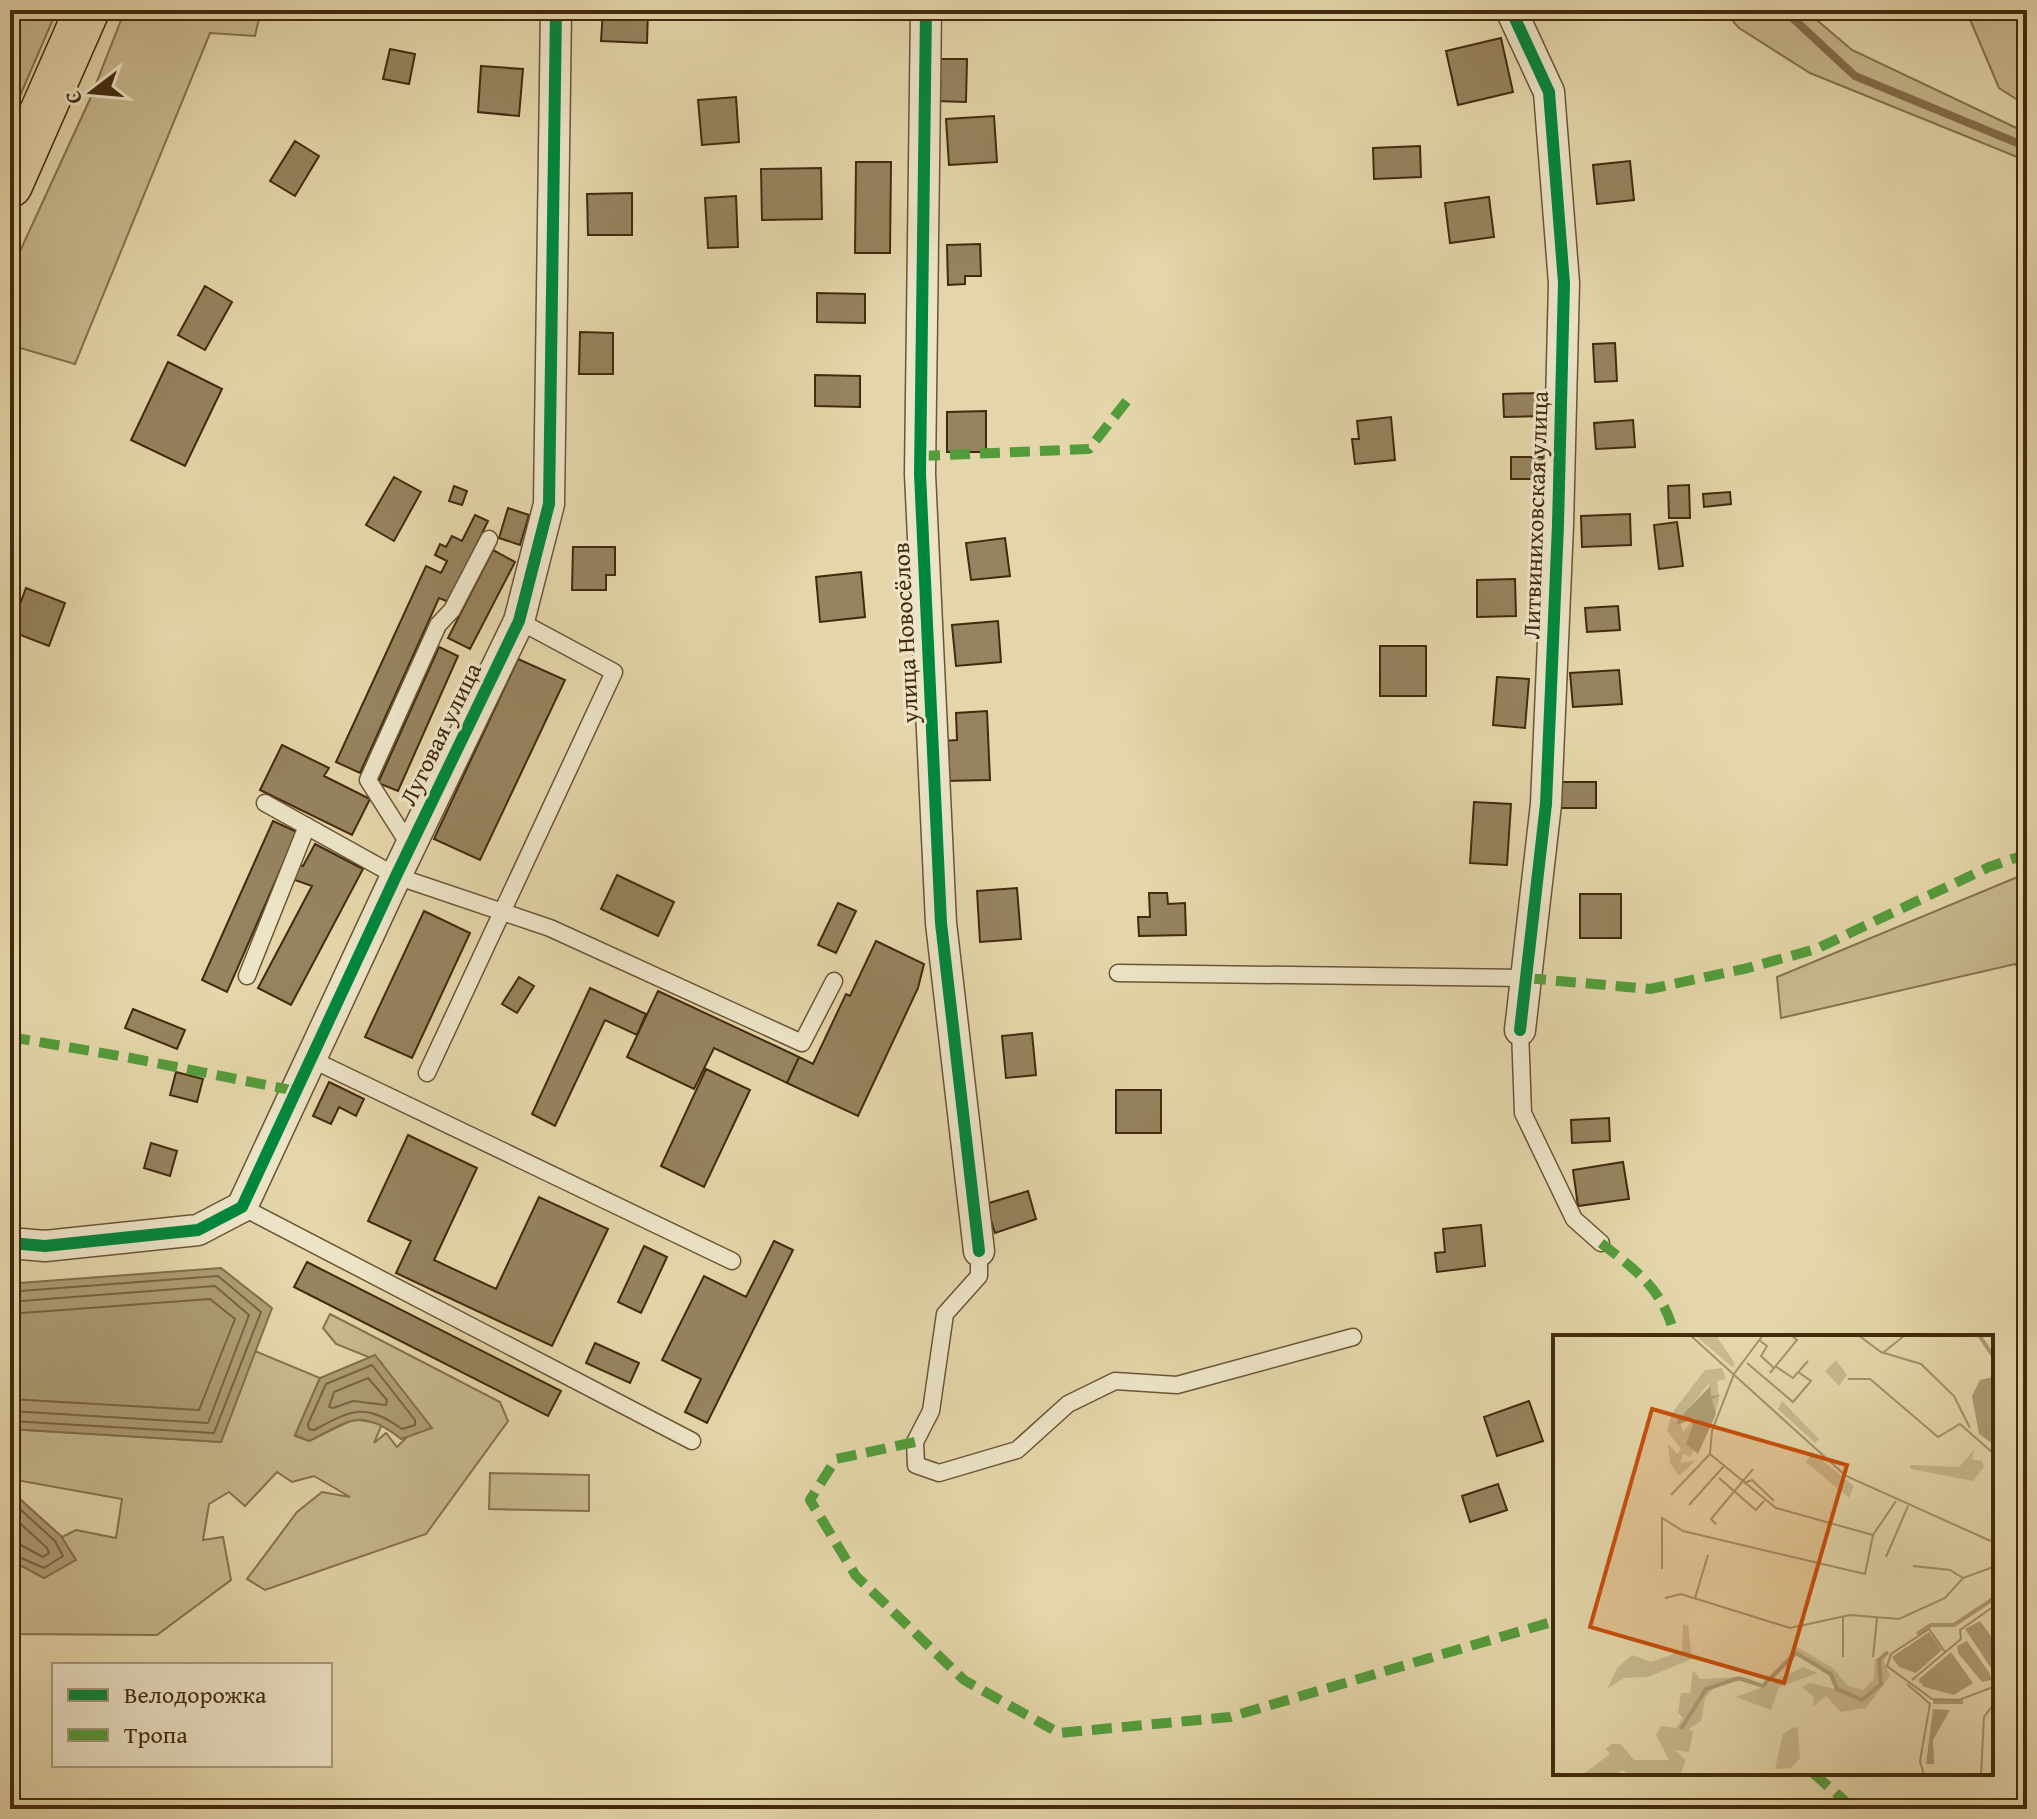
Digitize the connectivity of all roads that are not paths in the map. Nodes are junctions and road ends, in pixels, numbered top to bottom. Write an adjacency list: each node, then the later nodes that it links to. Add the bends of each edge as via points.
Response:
1 (87, 10): 5 (main road)
2 (556, 10): 7 (street, Луговая улица, via 549,504)
3 (926, 10): 23 (street, улица Новосёлов, via 921,490 941,923)
4 (1511, 10): 15 (street, Литвиниховская улица, via 1549,92 1564,283 1546,804)
5 (10, 185)
6 (489, 539): 10 (lane, via 452,610 438,625 368,780)
7 (519, 621): 10 (street, Луговая улица); 12 (lane, via 614,672)
8 (265, 803): 9 (lane)
9 (307, 826): 11 (lane); 14 (lane)
10 (410, 846): 11 (street, Луговая улица)
11 (396, 876): 12 (lane); 18 (street, Луговая улица)
12 (502, 912): 16 (lane, via 550,928 802,1043); 19 (lane)
13 (1118, 973): 15 (lane)
14 (247, 976)
15 (1526, 978): 17 (street, Литвиниховская улица)
16 (834, 981)
17 (1520, 1030): 22 (lane, via 1523,1113 1574,1219)
18 (311, 1059): 20 (street, Луговая улица); 24 (lane)
19 (427, 1073)
20 (242, 1207): 21 (street, via 198,1230 45,1246); 26 (lane)
21 (10, 1243)
22 (1601, 1243)
23 (979, 1251): 25 (lane, via 979,1276 945,1314 931,1411 915,1442 916,1465 939,1473 1017,1450 1068,1404 1115,1381 1177,1385)
24 (732, 1261)
25 (1353, 1337)
26 (692, 1441)

